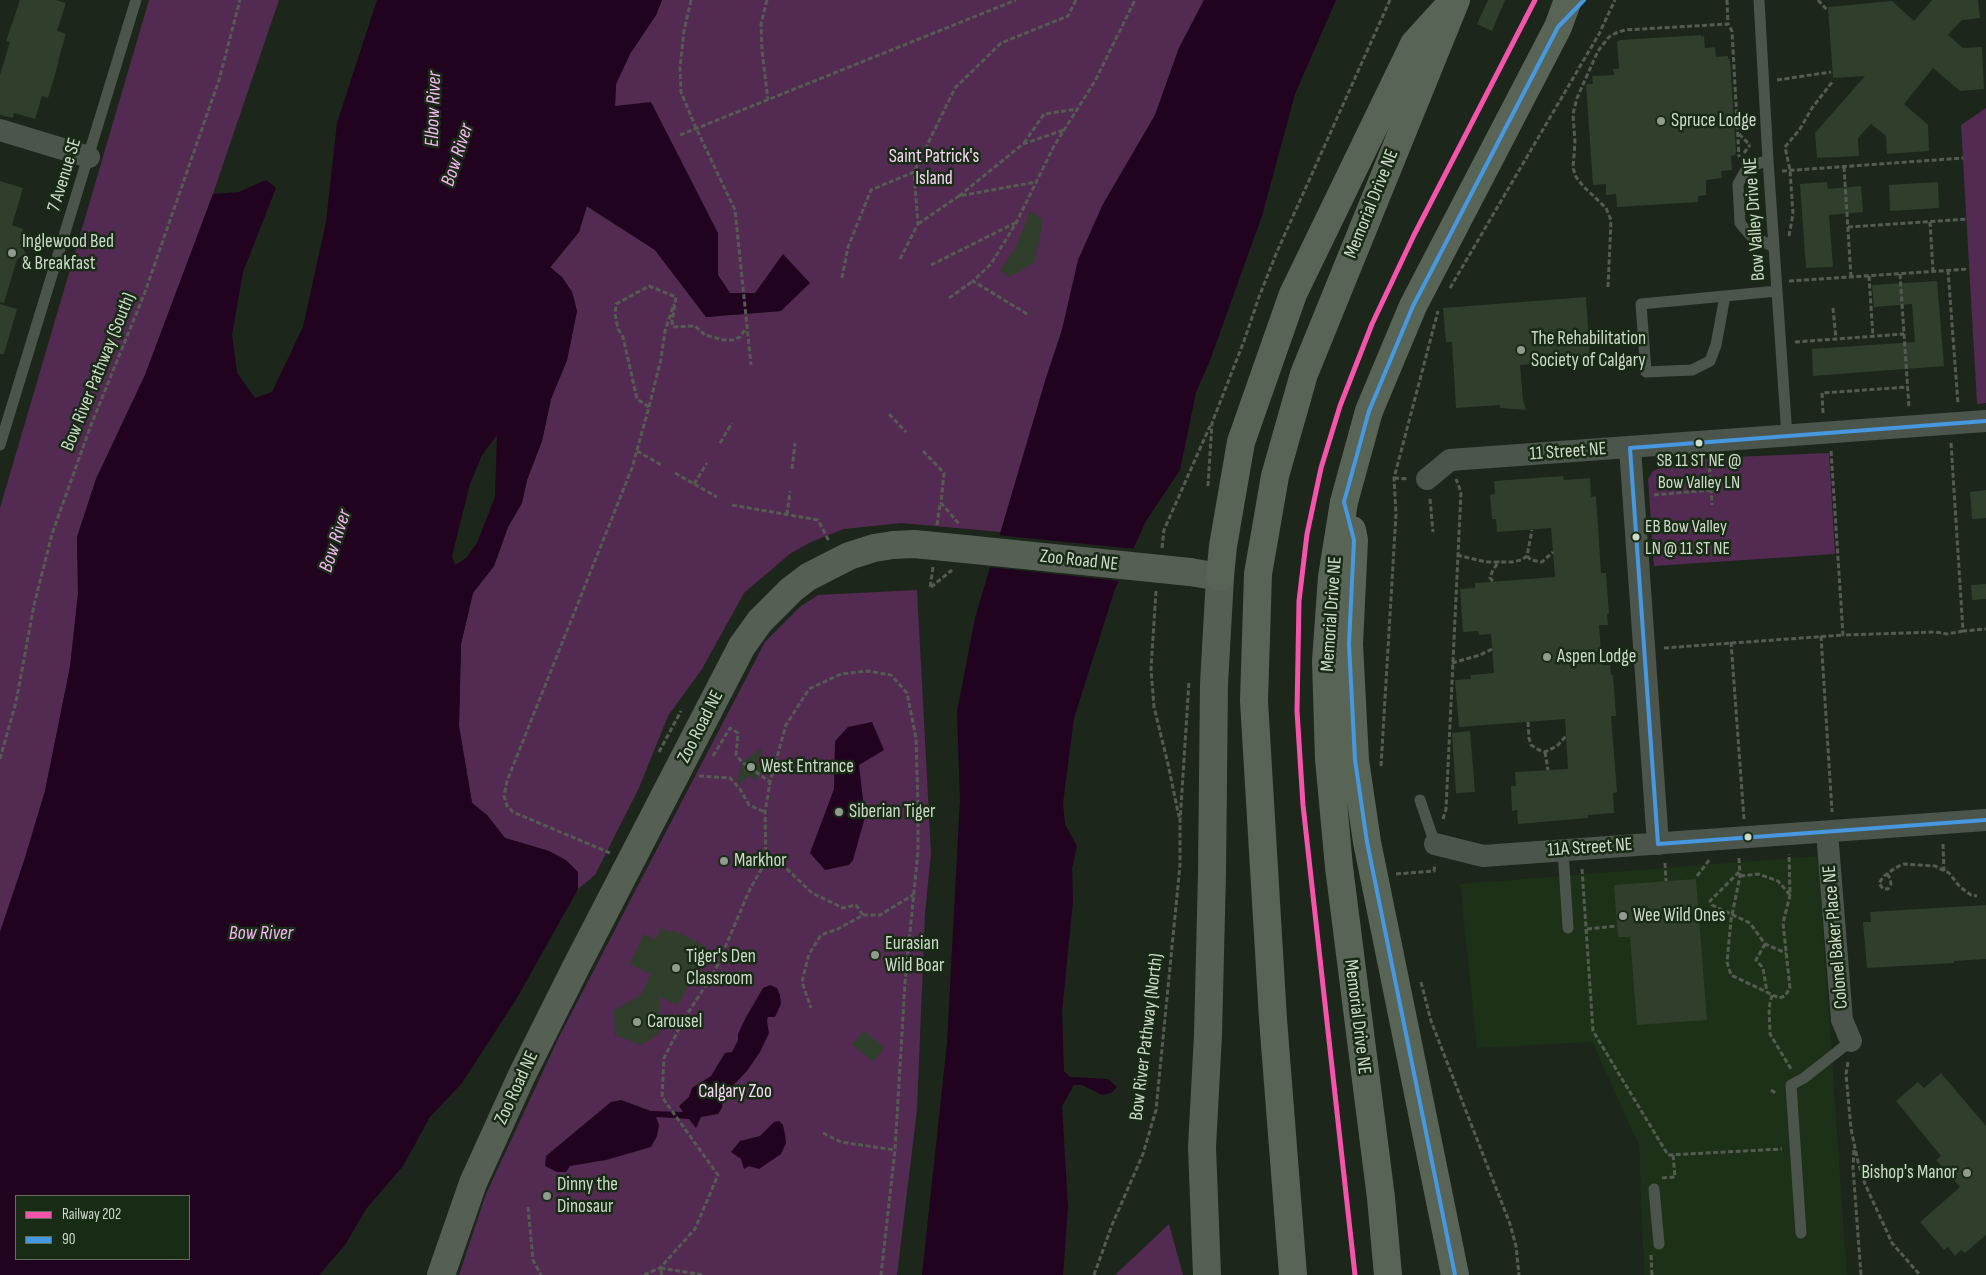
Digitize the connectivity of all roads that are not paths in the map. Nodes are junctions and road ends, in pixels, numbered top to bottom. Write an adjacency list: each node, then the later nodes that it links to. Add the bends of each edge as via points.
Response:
1 (136, 0): 8 (lane, 7 Avenue SE)
2 (1454, 0): 19 (highway, via 1414,44 1293,294 1241,442); 33 (highway, Memorial Drive NE, via 1304,374 1275,476 1258,574 1254,701 1273,1019)
3 (1568, 0): 6 (highway, Memorial Drive NE)
4 (1584, 0): 6 (highway)
5 (1759, 0): 9 (lane, Bow Valley Drive NE)
6 (1558, 27): 18 (highway, Memorial Drive NE, via 1413,306 1369,411)
7 (0, 130): 8 (street)
8 (89, 156): 15 (lane, 7 Avenue SE)
9 (1768, 166): 10 (lane, Bow Valley Drive NE); 10 (lane, via 1748,168 1738,184 1740,223 1750,235)
10 (1774, 247): 11 (lane, Bow Valley Drive NE)
11 (1777, 286): 12 (lane); 14 (lane, Bow Valley Drive NE)
12 (1724, 296): 12 (lane, via 1641,304 1646,372 1692,370 1710,361)
13 (1986, 421): 14 (street, 11 Street NE)
14 (1787, 436): 16 (street, 11 Street NE)
15 (0, 445)
16 (1630, 448): 17 (street, 11 Street NE, via 1450,460); 24 (street)
17 (1427, 479)
18 (1344, 502): 34 (highway, Memorial Drive NE, via 1328,619 1329,759); 35 (highway, via 1354,540 1349,644 1355,760 1369,851)
19 (1220, 577): 31 (street, Zoo Road NE, bridge, via 914,544 874,548 849,556 808,577 791,590 760,621 742,646 576,966 473,1183); 32 (street, via 1214,684 1208,1035 1202,1148)
20 (1420, 800): 23 (lane)
21 (1986, 820): 22 (street, 11A Street NE)
22 (1830, 831): 24 (street, 11A Street NE, via 1742,843); 27 (street, Colonel Baker Place NE, via 1842,1020)
23 (1435, 844): 25 (street, 11A Street NE, via 1483,856)
24 (1661, 849): 25 (street, 11A Street NE)
25 (1572, 856): 26 (lane)
26 (1568, 928)
27 (1852, 1041): 29 (lane, via 1791,1085)
28 (1654, 1189): 30 (lane)
29 (1801, 1233)
30 (1659, 1244)
31 (441, 1275)
32 (1207, 1275)
33 (1293, 1275)
34 (1388, 1275)
35 (1455, 1275)

